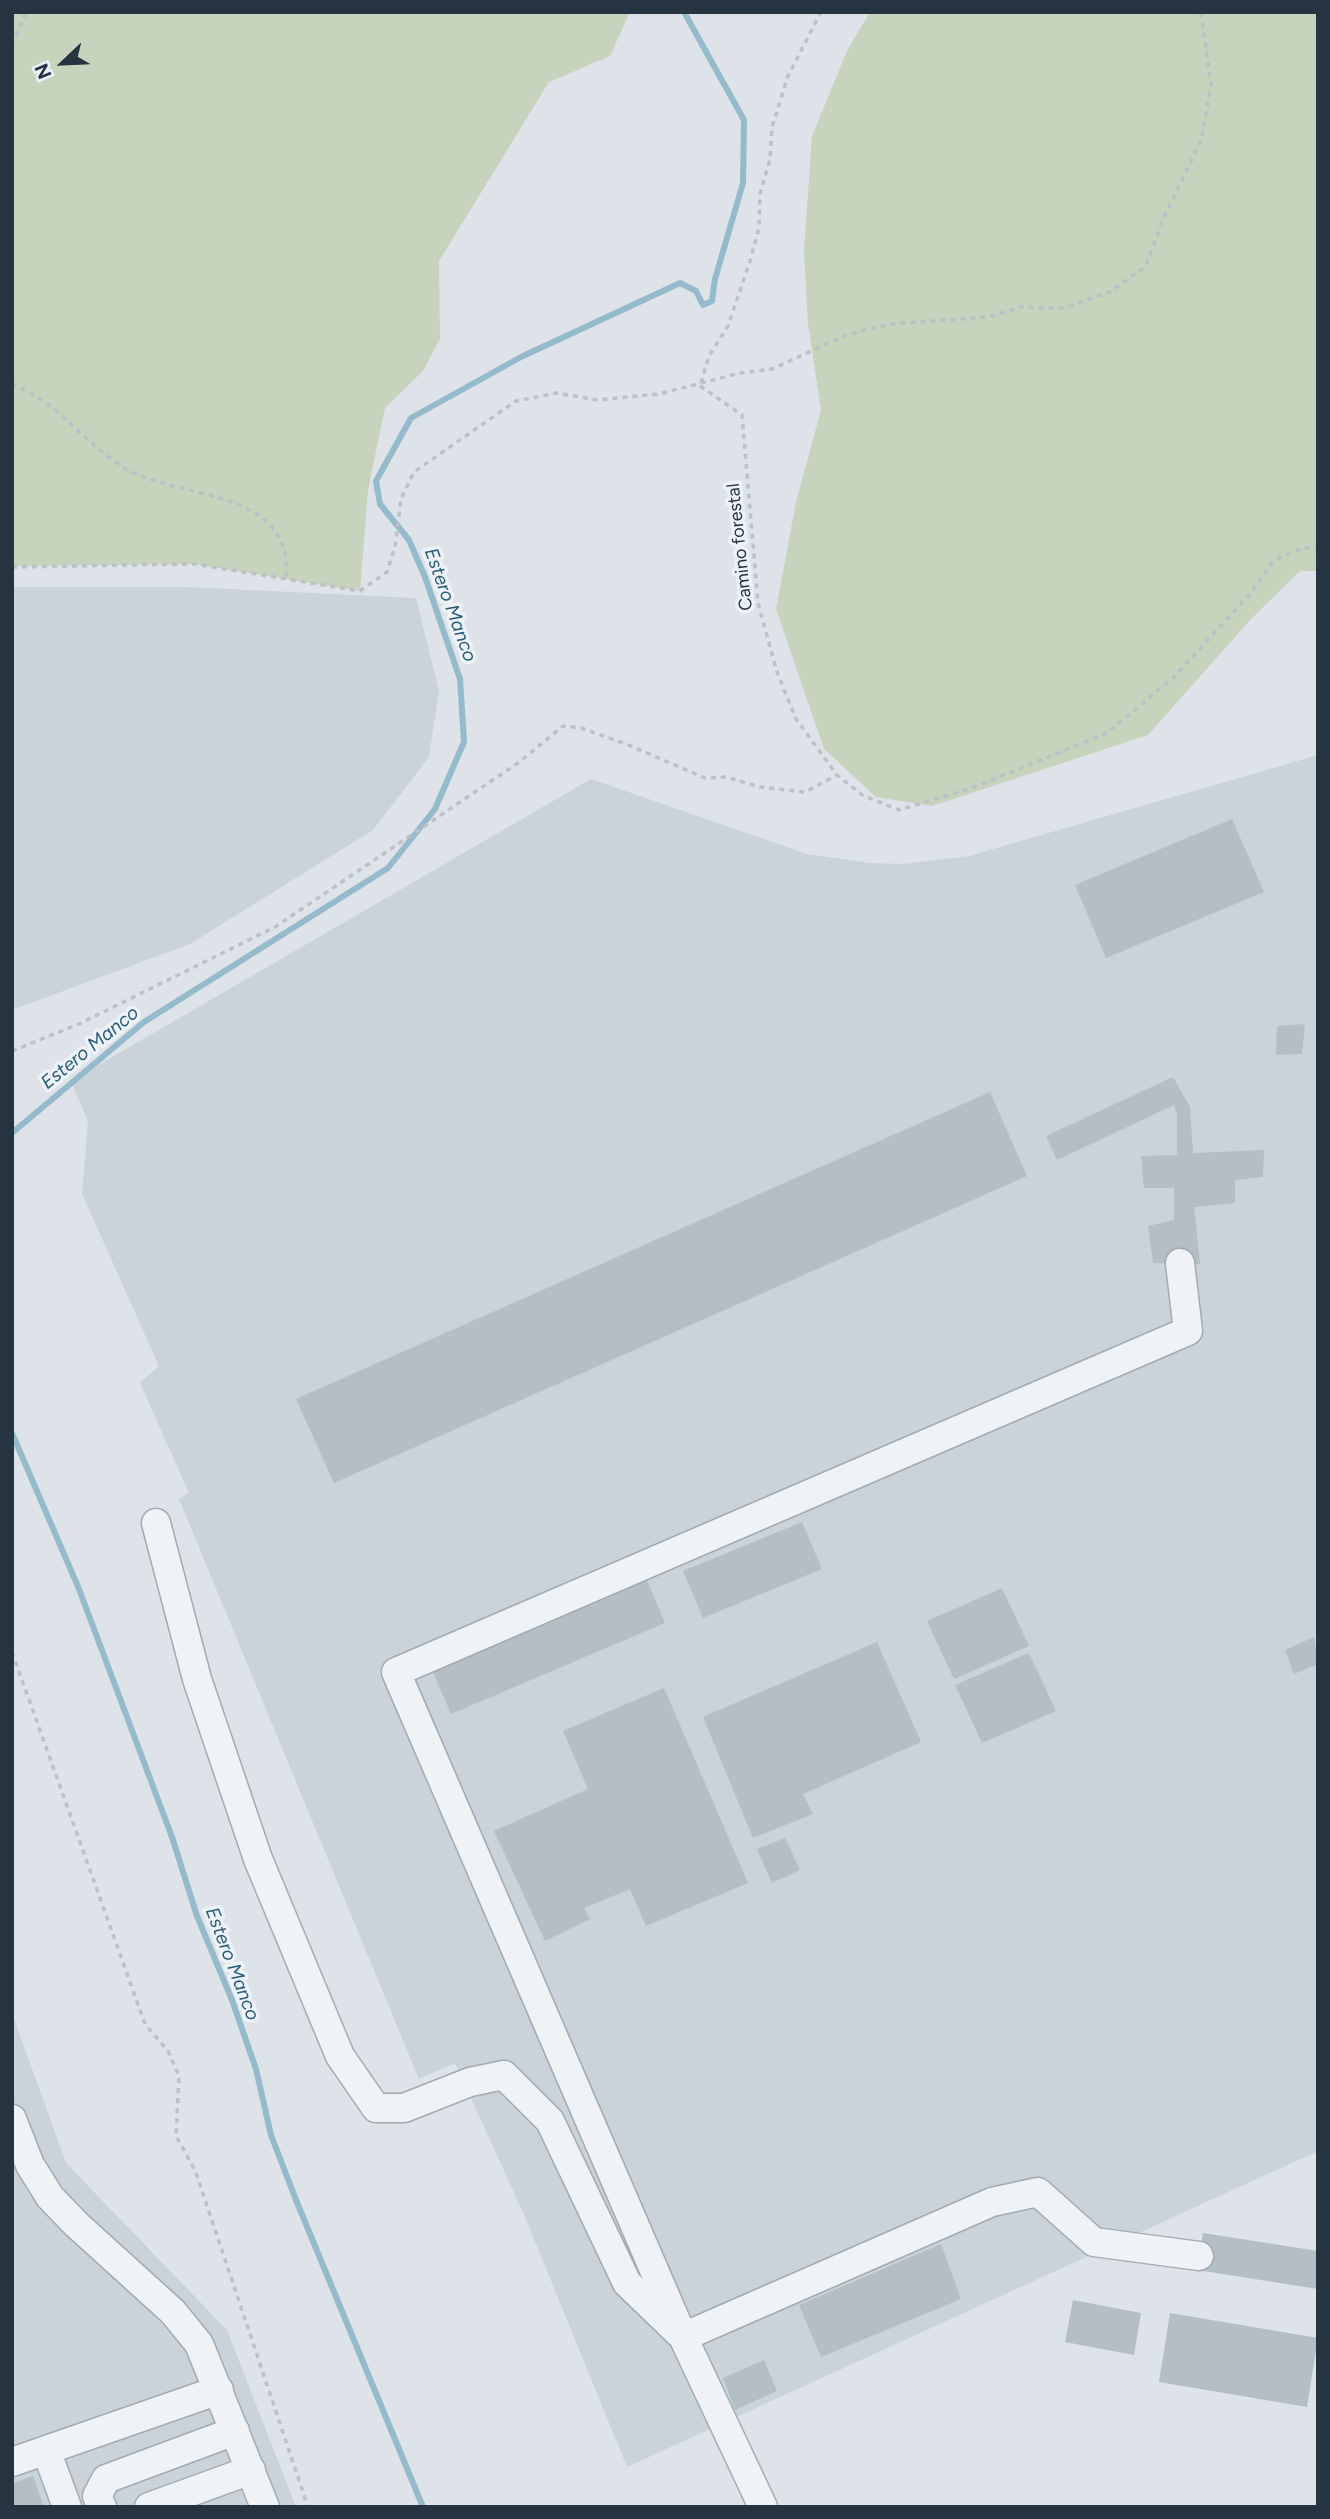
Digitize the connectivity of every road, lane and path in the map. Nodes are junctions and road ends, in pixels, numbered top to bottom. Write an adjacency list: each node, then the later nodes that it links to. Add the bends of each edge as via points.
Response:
1 (26, 12): 4 (path)
2 (821, 12): 6 (path, via 788,76 772,127 759,228 750,261 728,326 709,356)
3 (1201, 12): 6 (path, via 1211,84 1201,141 1145,267 1110,292 1063,308 1021,307 988,317 891,324 849,334 772,369)
4 (12, 46)
5 (12, 383): 9 (path, via 47,404 123,467 170,487 244,505 265,520 280,538 288,563)
6 (700, 385): 9 (path, via 597,400 557,393 516,401 414,472 401,499 387,572 360,591); 10 (path, Camino forestal, via 742,415 758,603 796,719)
7 (1318, 547): 10 (path, Camino forestal, via 1274,560 1249,595 1174,677 1107,733 972,788 899,810 862,795)
8 (12, 567): 9 (path, via 194,564)
9 (286, 579)
10 (837, 775): 11 (path, via 805,792 726,777 705,778 626,744 563,726 421,831 275,927 79,1024)
11 (12, 1051)
12 (1180, 1263): 17 (lane, via 1188,1331 396,1672)
13 (156, 1523): 17 (lane, via 197,1679 258,1859 340,2056 376,2108 404,2108 470,2082 505,2075 550,2121 627,2283)
14 (12, 1652): 27 (path, via 145,2024 168,2051 179,2076 177,2136 195,2170)
15 (12, 2119): 18 (lane, via 30,2165 50,2197 173,2312 199,2343)
16 (1199, 2256): 17 (lane, via 1094,2242 1038,2192 992,2202)
17 (683, 2337): 28 (lane)
18 (219, 2390): 19 (lane); 20 (lane)
19 (235, 2431): 22 (lane); 24 (lane, via 106,2479 97,2496)
20 (46, 2450): 21 (lane); 23 (lane)
21 (12, 2462)
22 (251, 2470): 25 (lane); 26 (lane)
23 (67, 2507)
24 (102, 2507)
25 (149, 2507)
26 (265, 2507)
27 (308, 2507)
28 (763, 2507)

